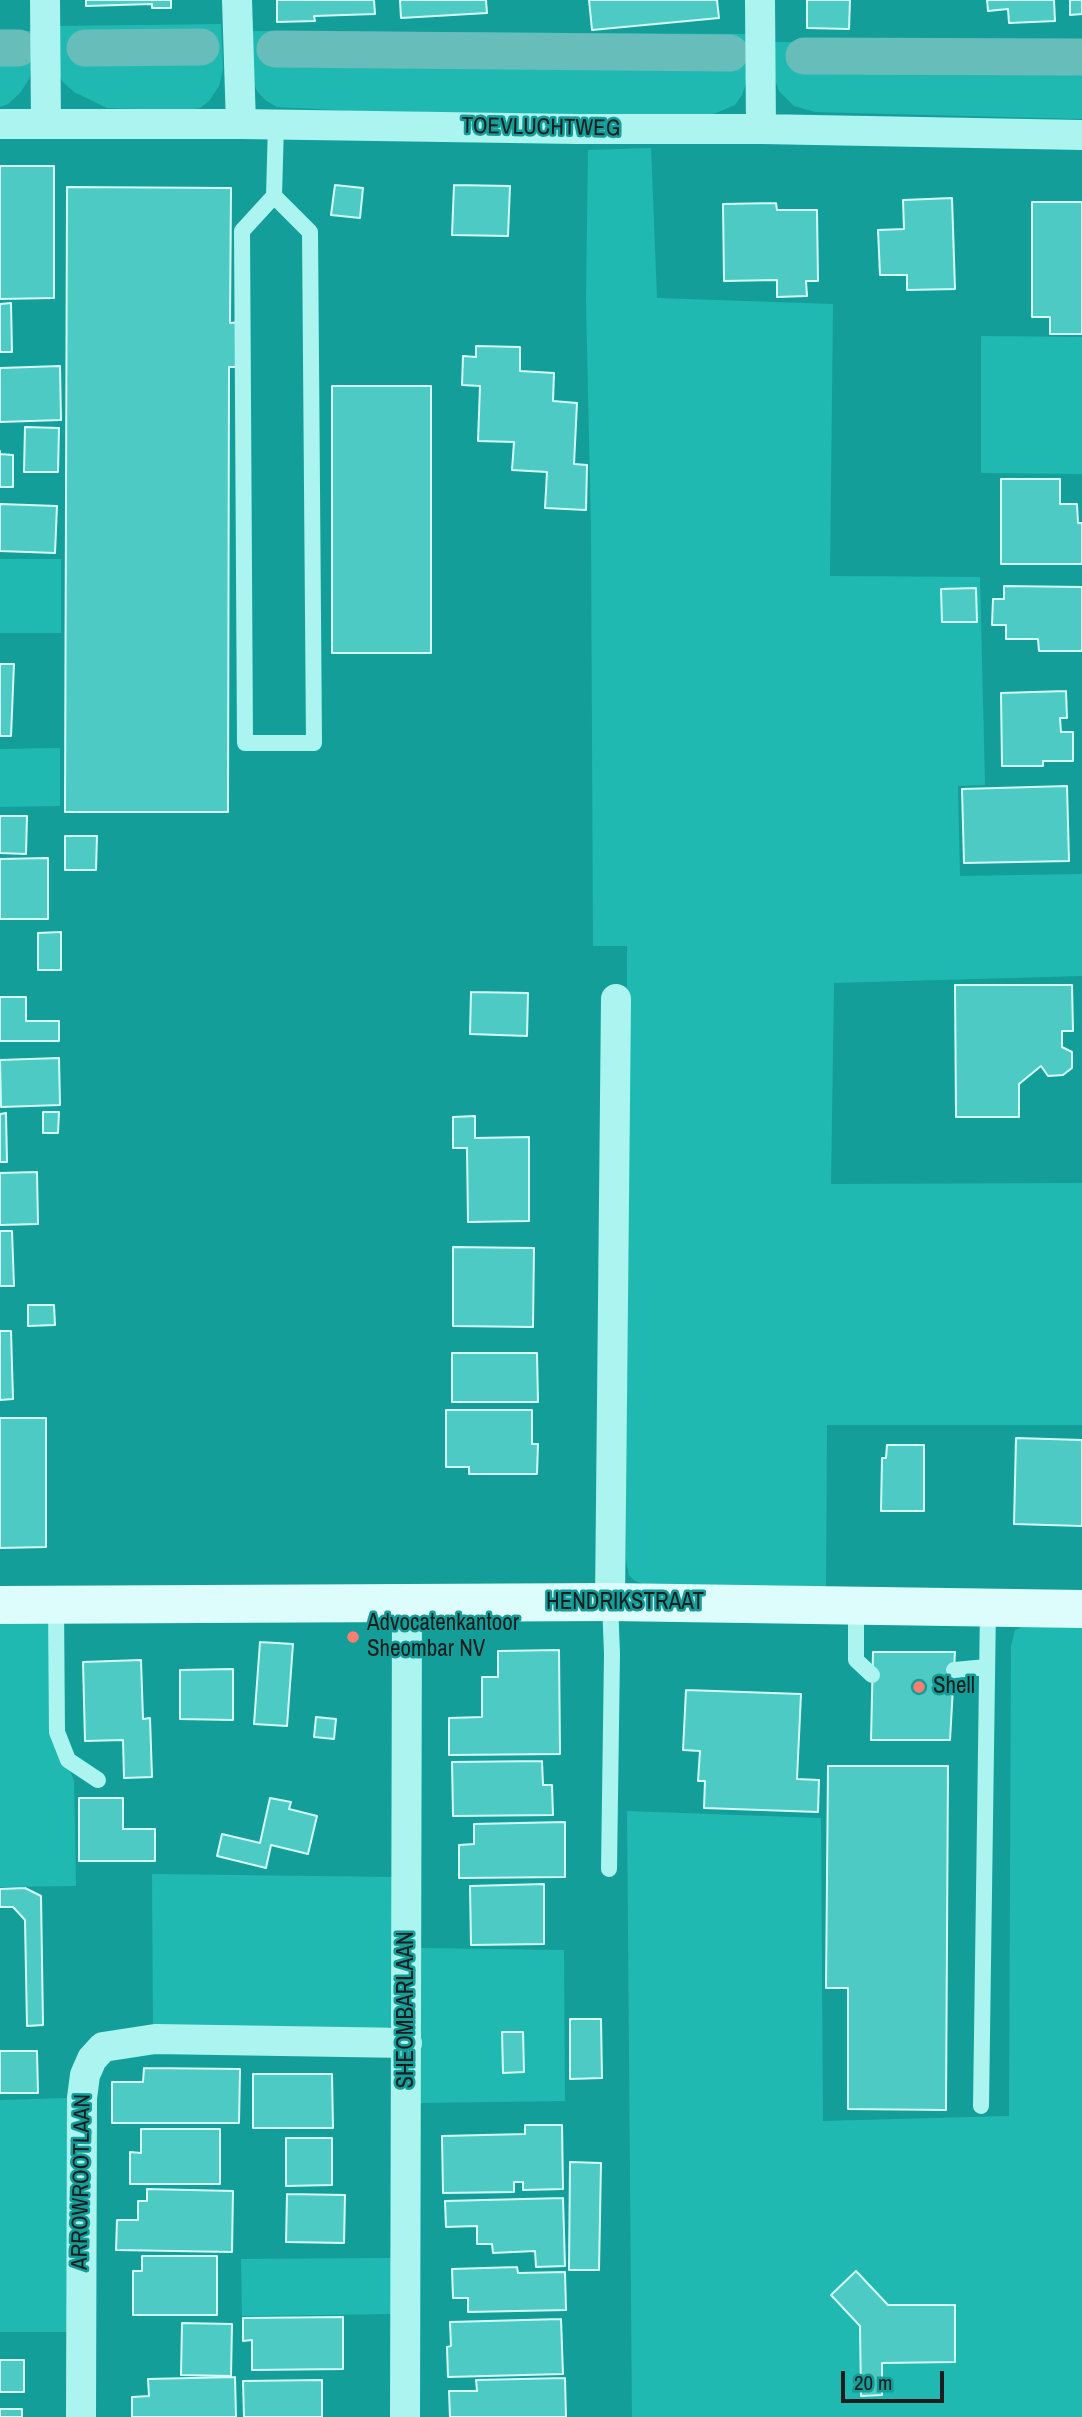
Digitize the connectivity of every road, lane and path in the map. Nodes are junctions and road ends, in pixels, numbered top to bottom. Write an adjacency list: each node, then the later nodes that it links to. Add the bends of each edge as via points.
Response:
1 (45, 0): 5 (street)
2 (237, 0): 6 (street)
3 (760, 0): 8 (street)
4 (0, 124): 5 (street, TOEVLUCHTWEG)
5 (46, 124): 6 (street, TOEVLUCHTWEG)
6 (240, 124): 7 (street, TOEVLUCHTWEG)
7 (276, 124): 8 (street, TOEVLUCHTWEG); 10 (lane)
8 (761, 129): 9 (street, TOEVLUCHTWEG)
9 (1082, 135)
10 (274, 196): 10 (lane, via 310,232 314,743 245,743 242,231)
11 (616, 999): 13 (street)
12 (407, 1602): 13 (street, HENDRIKSTRAAT); 14 (street, HENDRIKSTRAAT); 24 (street, SHEOMBARLAAN)
13 (610, 1602): 16 (street, HENDRIKSTRAAT); 23 (lane)
14 (56, 1604): 15 (street, HENDRIKSTRAAT); 22 (lane, via 57,1732 68,1760)
15 (0, 1605)
16 (856, 1605): 17 (street, HENDRIKSTRAAT); 21 (lane, via 856,1660)
17 (988, 1607): 18 (street, HENDRIKSTRAAT); 19 (lane)
18 (1082, 1609)
19 (988, 1667): 20 (lane); 25 (lane)
20 (954, 1670)
21 (872, 1675)
22 (98, 1780)
23 (609, 1870)
24 (407, 2043): 26 (street, ARROWROOTLAAN, via 155,2039 103,2047 92,2059 82,2098); 27 (street, SHEOMBARLAAN)
25 (981, 2106)
26 (81, 2417)
27 (405, 2417)

